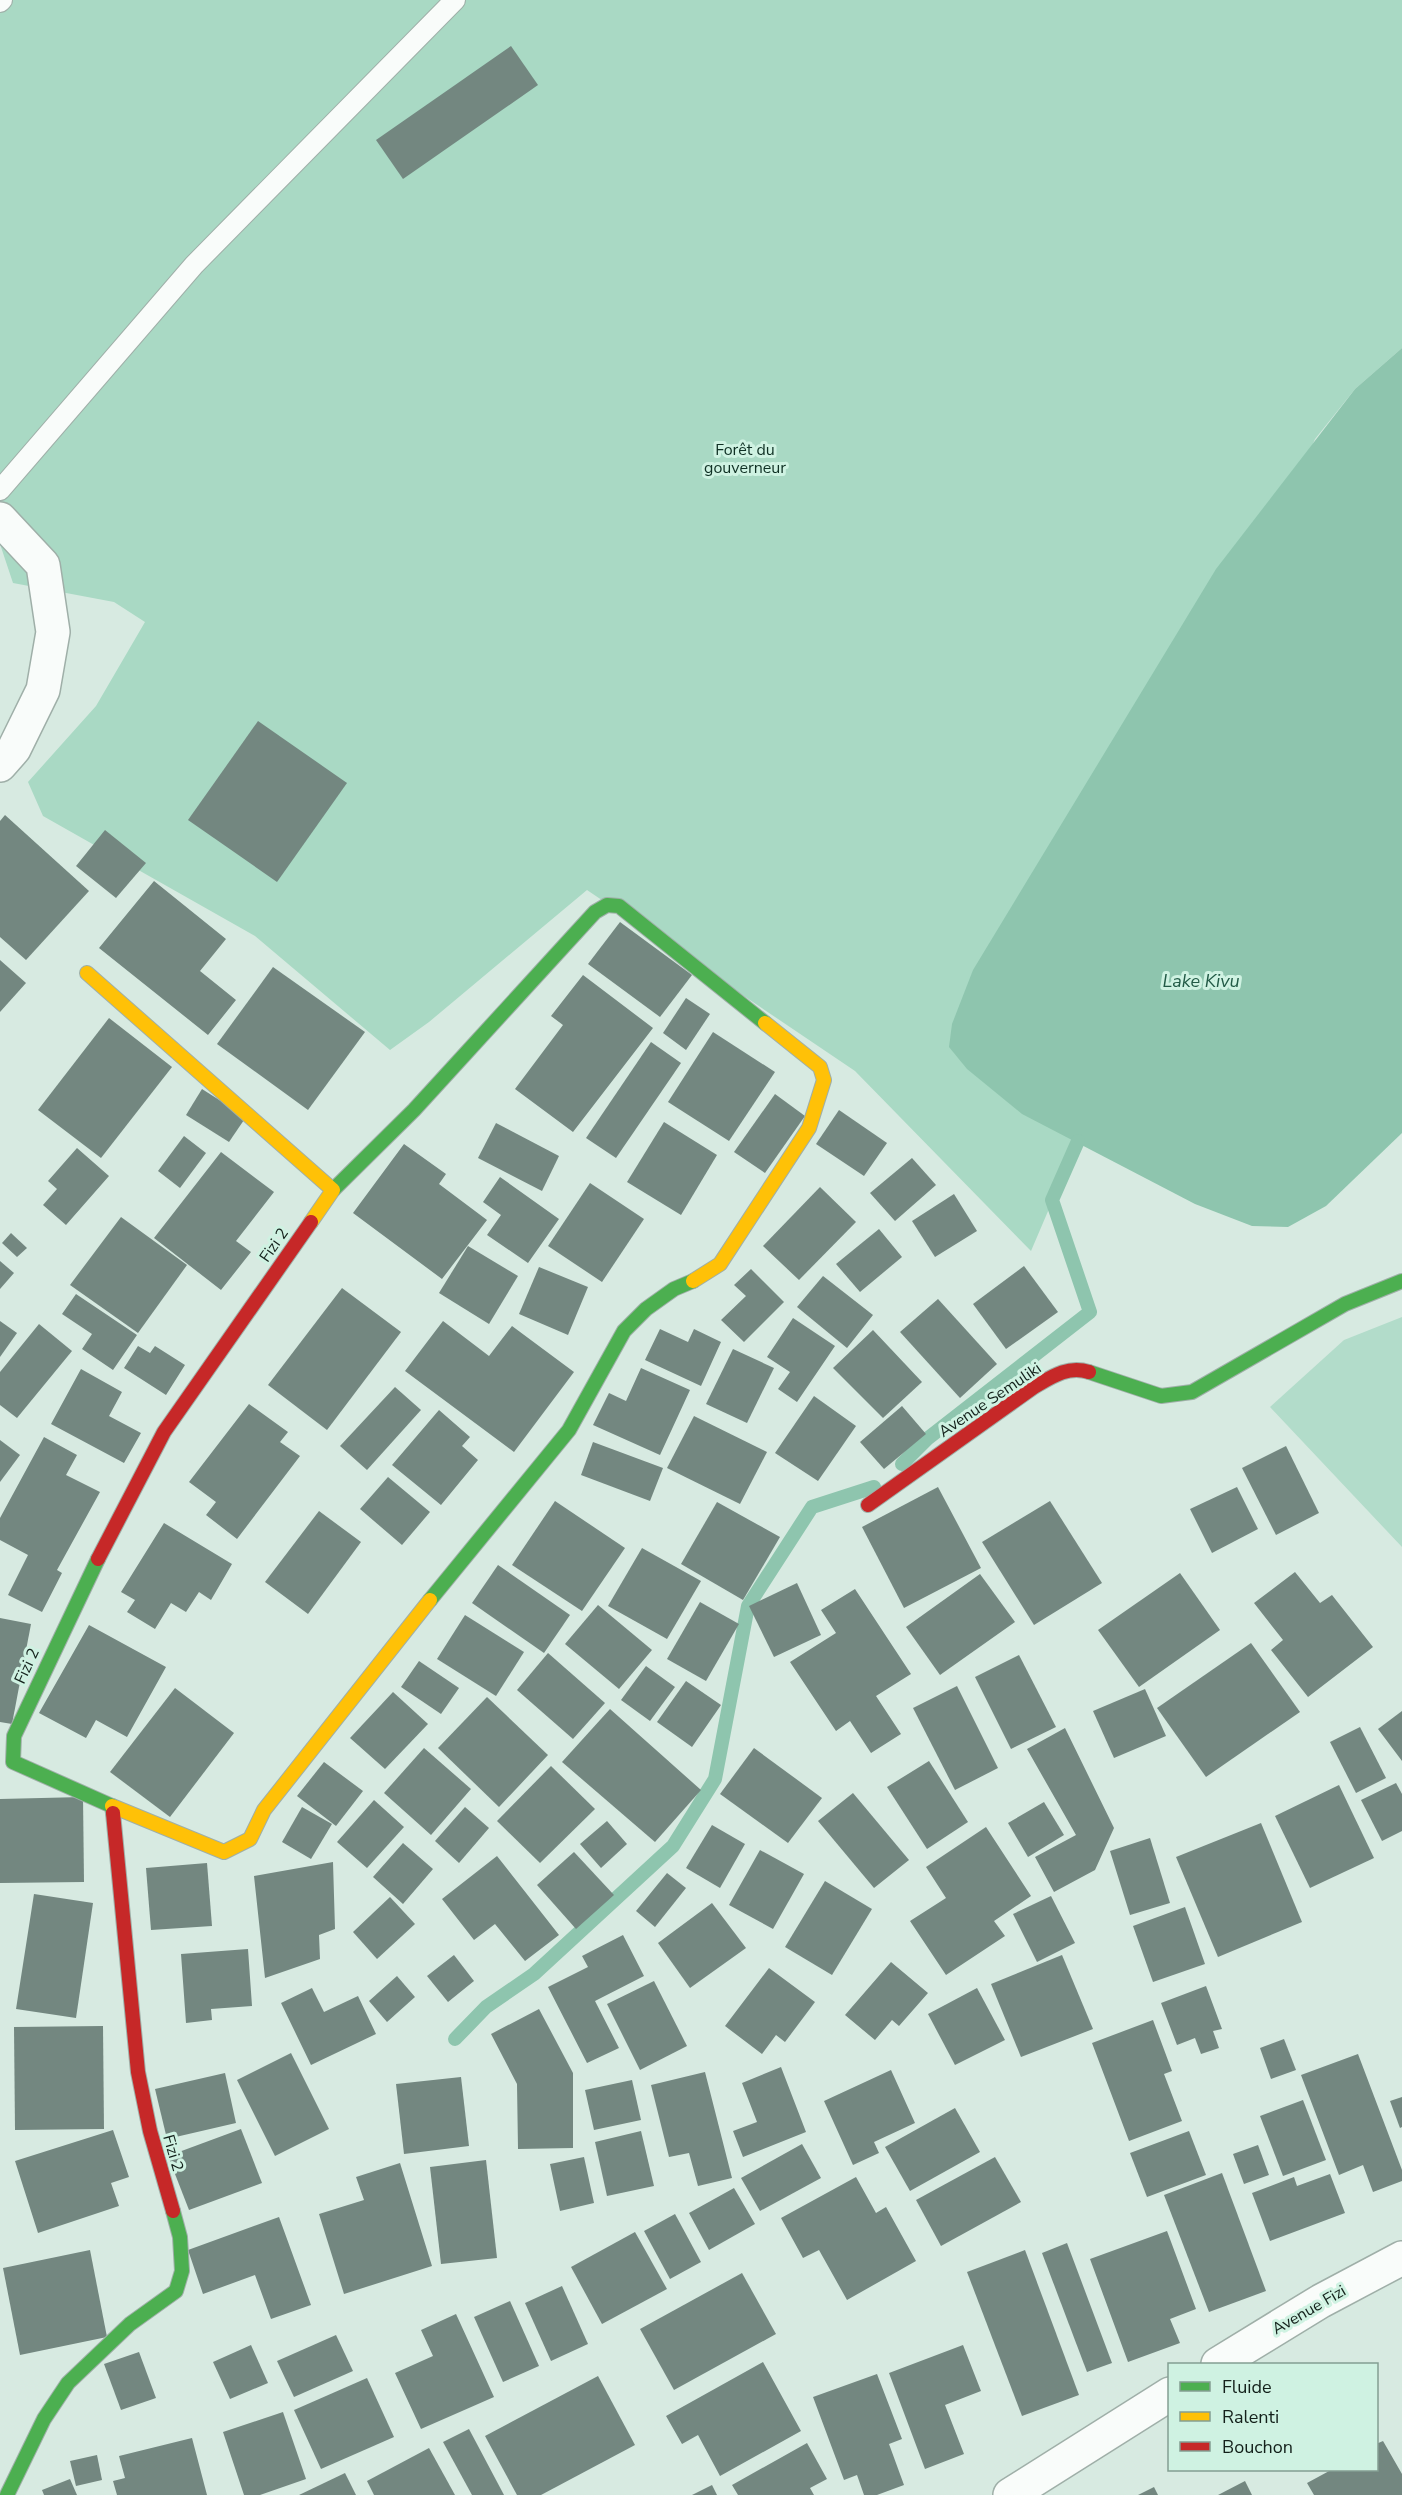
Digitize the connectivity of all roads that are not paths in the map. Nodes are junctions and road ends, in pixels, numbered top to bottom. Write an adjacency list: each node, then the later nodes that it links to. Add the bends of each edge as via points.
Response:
1 (455, 0): 2 (lane, via 194,265)
2 (0, 490)
3 (0, 519): 4 (street, via 43,565 53,633 43,690 14,748)
4 (0, 765)
5 (87, 972): 6 (street)
6 (333, 1190): 9 (street, Fizi 2, via 164,1432 70,1614 14,1736 13,1762); 9 (street, via 414,1110 595,912 607,905 618,906 820,1066 824,1080 809,1128 720,1264 703,1277 674,1289 624,1331 569,1430 264,1810 250,1839 224,1852)
7 (1402, 1281): 8 (street, Avenue Semuliki, via 1345,1304 1192,1392 1161,1395 1078,1368 1059,1374)
8 (868, 1505)
9 (112, 1806): 13 (street, Fizi 2, via 138,2072 180,2237 182,2271 176,2291 130,2324 68,2383 44,2418)
10 (1402, 2258): 11 (street, Avenue Fizi, via 1321,2301)
11 (1220, 2363)
12 (1168, 2395): 14 (street)
13 (7, 2495)
14 (1010, 2495)

